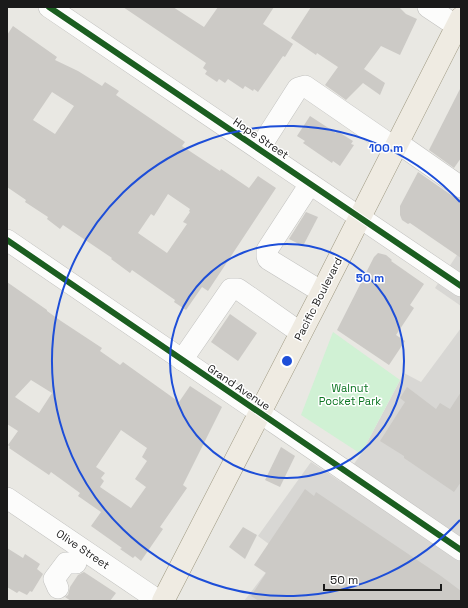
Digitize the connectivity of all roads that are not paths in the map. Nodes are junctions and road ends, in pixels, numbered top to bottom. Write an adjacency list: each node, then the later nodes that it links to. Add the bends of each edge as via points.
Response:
1 (49, 7): 5 (street, Hope Street)
2 (428, 7): 3 (street)
3 (460, 24): 4 (main road, Pacific Boulevard)
4 (396, 146): 5 (street, via 305,86 298,88); 6 (street); 8 (main road, Pacific Boulevard)
5 (259, 149): 7 (street, Hope Street)
6 (459, 182)
7 (310, 184): 8 (street, Hope Street); 11 (street, via 268,250 267,256)
8 (360, 217): 10 (street, Hope Street); 11 (main road, Pacific Boulevard)
9 (7, 240): 13 (street, Grand Avenue)
10 (461, 286)
11 (322, 292): 12 (main road, Pacific Boulevard)
12 (301, 334): 13 (street, via 238,289 231,289); 14 (main road, Pacific Boulevard)
13 (182, 360): 14 (street, Grand Avenue)
14 (260, 413): 16 (street, Grand Avenue); 19 (main road, Pacific Boulevard)
15 (7, 498): 17 (street, Olive Street)
16 (461, 550)
17 (67, 576): 18 (street, Olive Street)
18 (159, 601)
19 (163, 601)

